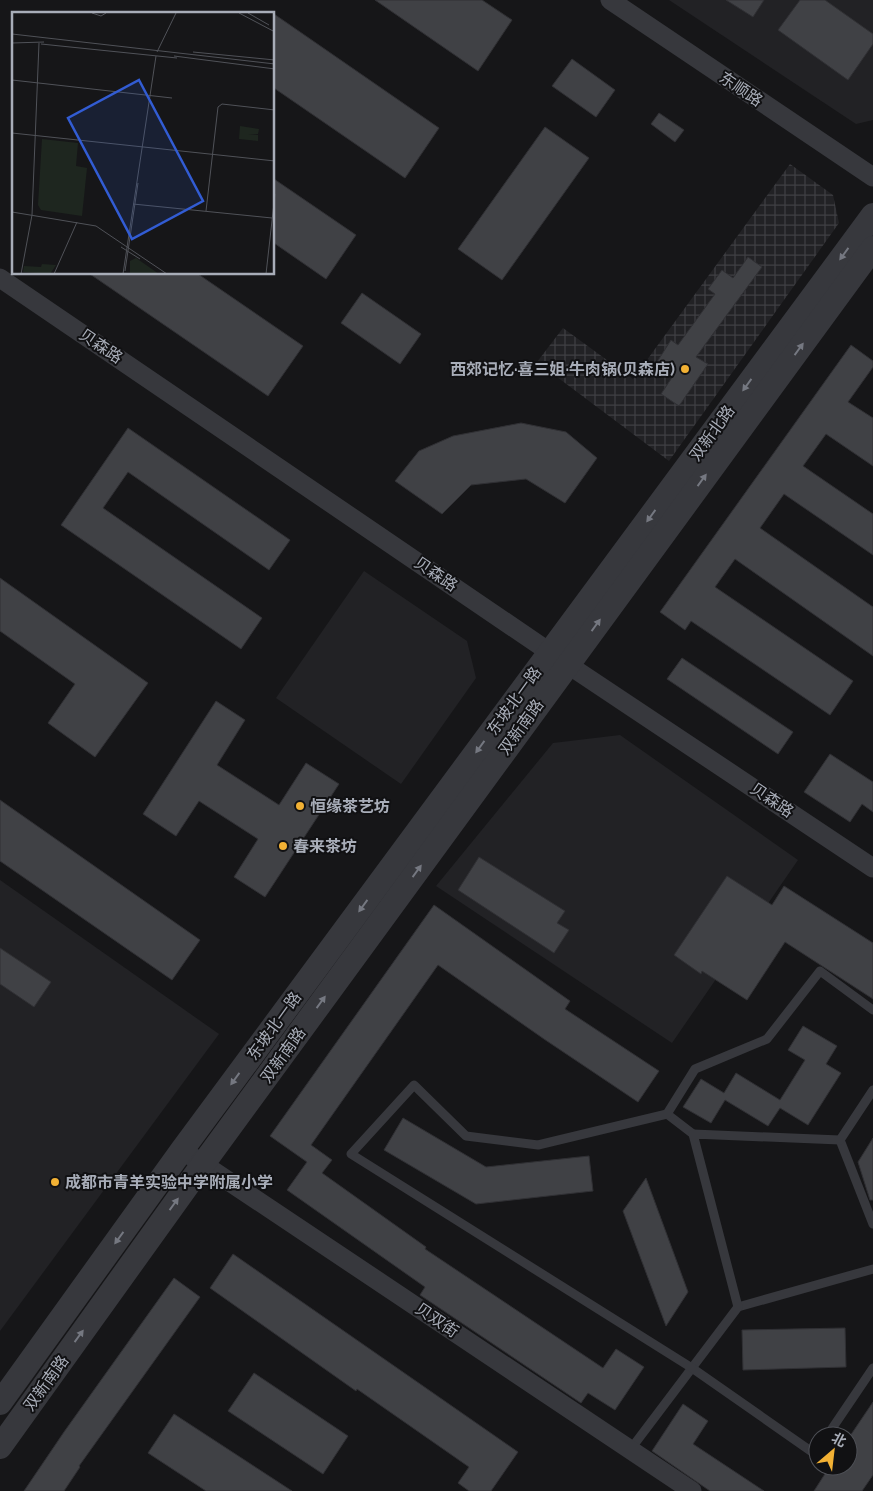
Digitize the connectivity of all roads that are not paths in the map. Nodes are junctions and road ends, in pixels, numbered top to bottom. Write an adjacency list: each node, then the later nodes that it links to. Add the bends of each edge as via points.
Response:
1 (610, 0): 2 (street, 东顺路)
2 (873, 177)
3 (873, 215): 6 (street, 双新北路, one-way to 6)
4 (873, 248): 6 (street, 双新北路, one-way to 4)
5 (0, 278): 6 (street, 贝森路)
6 (559, 658): 7 (street, 贝森路); 13 (street, 东坡北一路, one-way to 13); 14 (street, 双新南路, one-way to 6)
7 (873, 868)
8 (873, 1010): 10 (lane, via 820,971 767,1039 695,1069)
9 (873, 1090): 12 (lane)
10 (667, 1114): 11 (lane); 18 (lane, via 538,1145 529,1144 466,1136 414,1085 351,1154)
11 (693, 1134): 12 (lane); 17 (lane)
12 (840, 1140): 15 (lane)
13 (182, 1150): 14 (street, 贝双街); 20 (street, 东坡北一路, one-way to 20)
14 (203, 1164): 22 (street, 双新南路, one-way to 14); 24 (street, 贝双街)
15 (873, 1224)
16 (873, 1270): 17 (lane)
17 (738, 1307): 18 (lane)
18 (692, 1368): 23 (lane); 24 (lane)
19 (873, 1368): 21 (lane)
20 (0, 1404)
21 (834, 1426)
22 (0, 1447)
23 (808, 1449)
24 (630, 1450): 25 (street, 贝双街)
25 (692, 1491)

